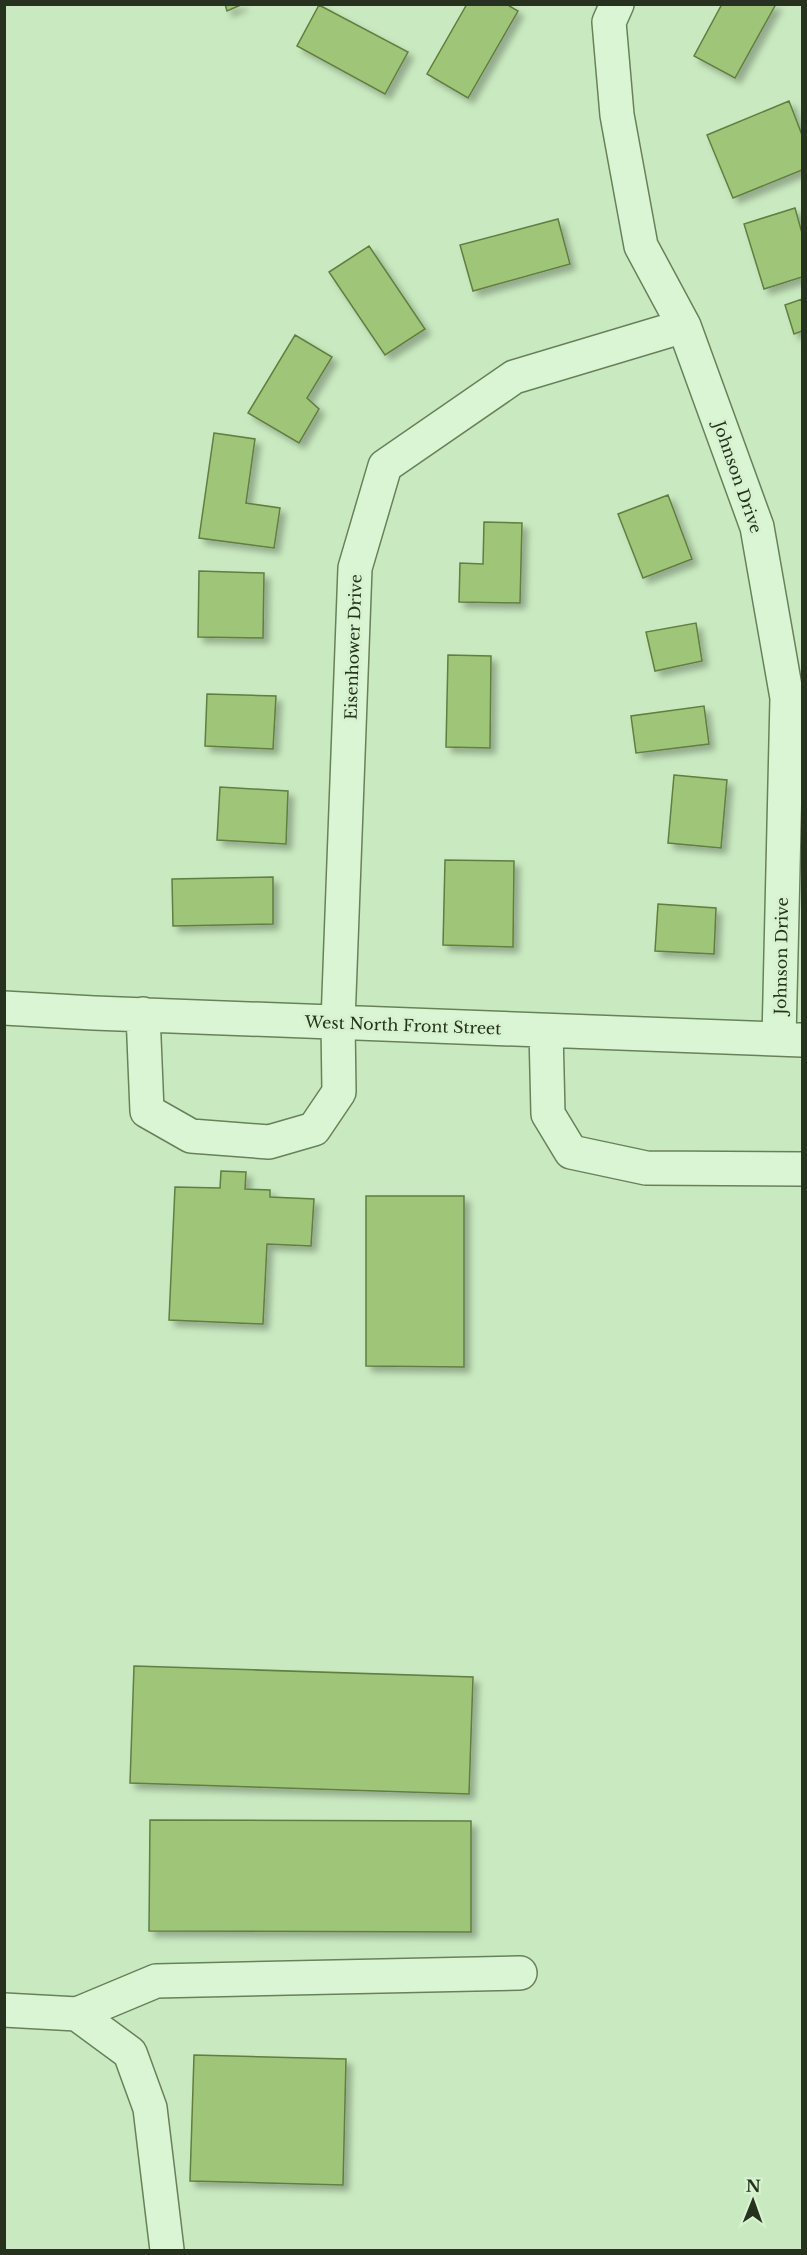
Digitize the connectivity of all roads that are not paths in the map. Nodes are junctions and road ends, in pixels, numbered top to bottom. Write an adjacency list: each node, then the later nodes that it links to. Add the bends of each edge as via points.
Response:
1 (617, 4): 2 (street, Johnson Drive, via 609,22 617,115 641,246)
2 (684, 326): 5 (street, Eisenhower Drive, via 514,376 385,466 356,568); 7 (street, Johnson Drive, via 757,527 787,698)
3 (4, 1008): 4 (street, West North Front Street)
4 (143, 1014): 5 (street, West North Front Street); 5 (street, Eisenhower Drive, via 147,1111 191,1136 269,1142 314,1129 339,1092)
5 (338, 1022): 6 (street, West North Front Street)
6 (546, 1031): 7 (street, West North Front Street); 8 (street, via 548,1114 571,1152 646,1168)
7 (791, 1040)
8 (802, 1169)
9 (520, 1973): 11 (street, via 156,1982)
10 (4, 2010): 11 (street)
11 (76, 2014): 12 (street, via 130,2053 150,2108)
12 (168, 2250)

